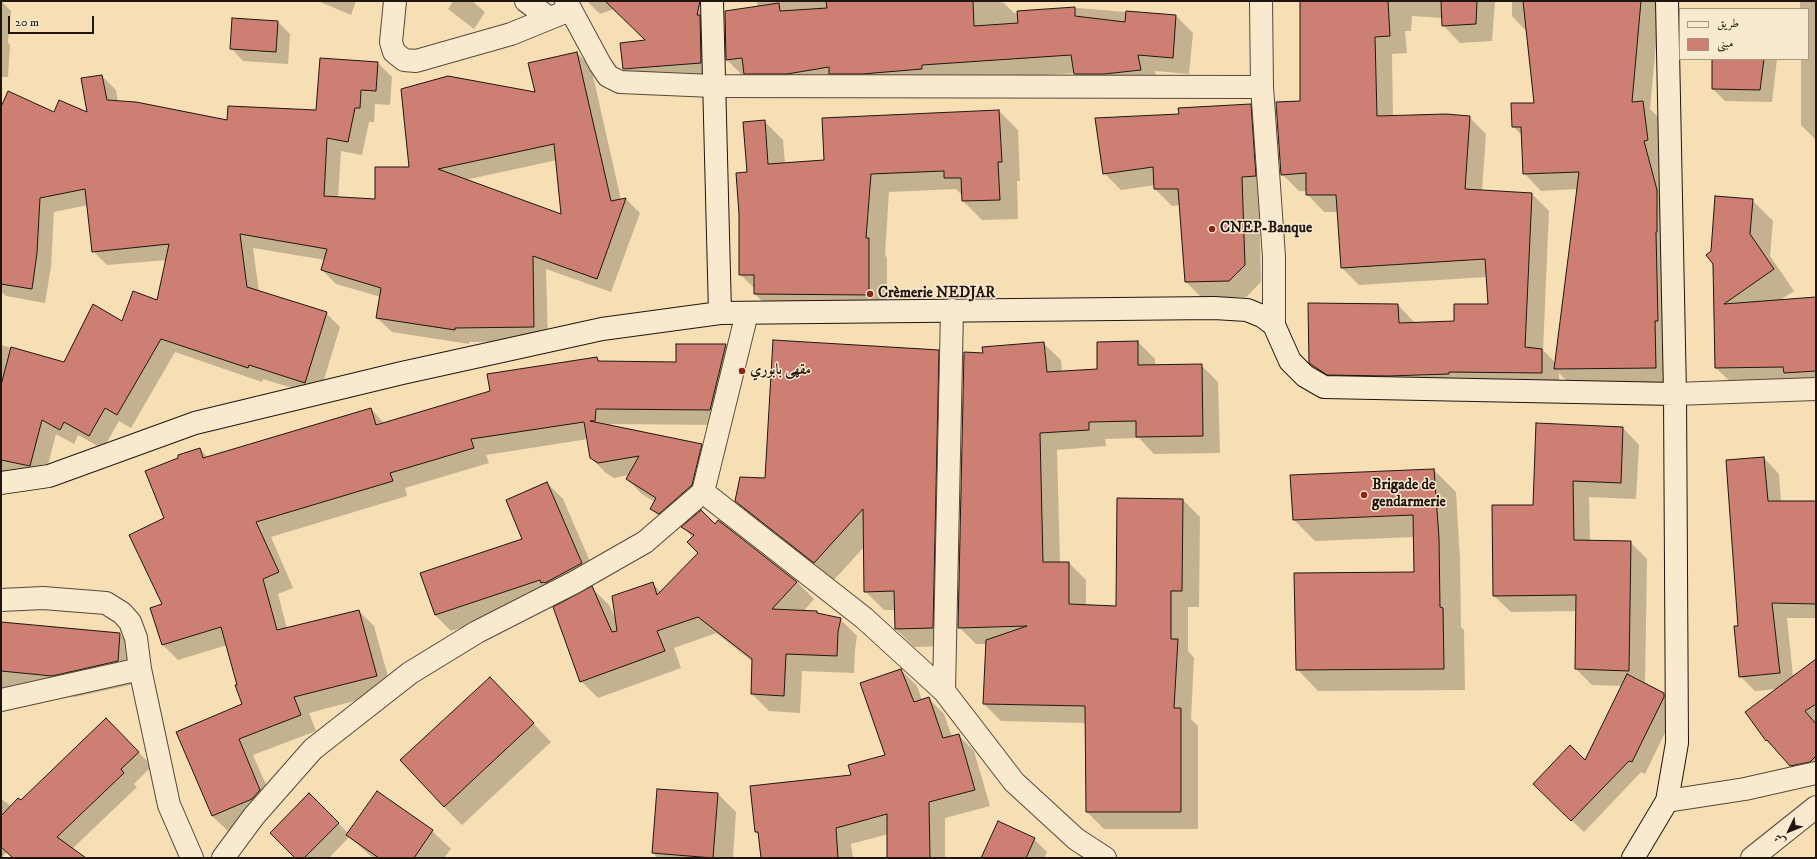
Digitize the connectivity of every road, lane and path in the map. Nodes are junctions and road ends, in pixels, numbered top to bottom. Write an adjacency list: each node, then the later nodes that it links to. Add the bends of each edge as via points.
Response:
1 (395, 1): 7 (street, via 391,42 394,52 404,60 416,61 511,34)
2 (526, 1): 7 (street)
3 (712, 1): 8 (street)
4 (1261, 1): 9 (street)
5 (1667, 1): 15 (street)
6 (568, 5): 7 (street); 8 (street, via 608,76 620,82)
7 (548, 18)
8 (713, 86): 9 (street); 11 (street)
9 (1262, 87): 13 (street, via 1274,257)
10 (952, 310): 12 (street); 13 (street, via 1214,308 1247,310); 20 (street)
11 (720, 313): 12 (street); 16 (street, via 602,329 402,373 195,423 49,476)
12 (747, 313): 17 (street)
13 (1274, 324): 15 (street, via 1290,361 1305,376 1324,387)
14 (1816, 389): 15 (street)
15 (1675, 394): 23 (street, via 1677,743)
16 (1, 483)
17 (702, 492): 20 (street, via 864,618); 26 (street, via 646,542 477,632 410,673 313,748 254,816)
18 (1, 600): 19 (street, via 43,598 106,604 122,613 130,622 136,638)
19 (140, 669): 21 (street); 25 (street, via 169,805)
20 (944, 691): 27 (street, via 1014,782 1076,839)
21 (1, 700)
22 (1816, 773): 23 (street, via 1745,789)
23 (1667, 801): 28 (street)
24 (1816, 807): 29 (street)
25 (192, 858)
26 (223, 858)
27 (1105, 858)
28 (1633, 858)
29 (1752, 858)

